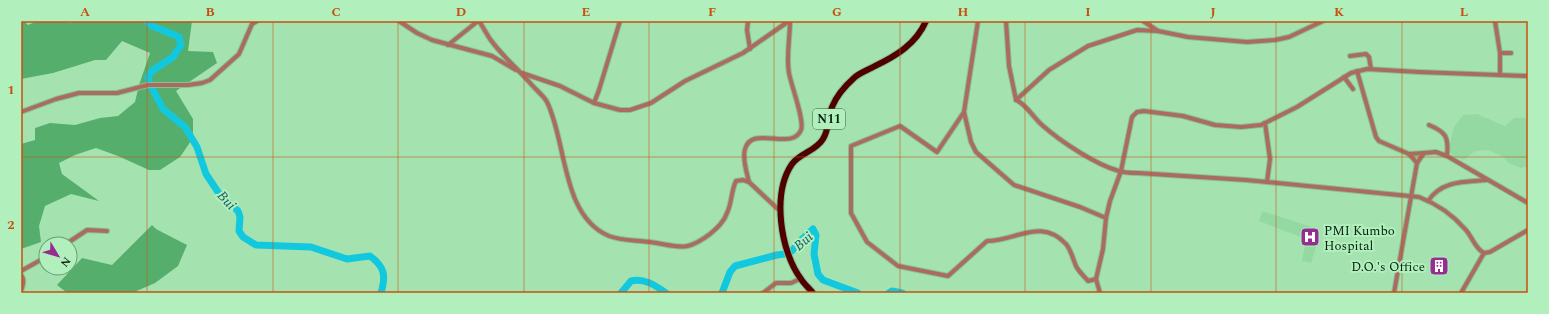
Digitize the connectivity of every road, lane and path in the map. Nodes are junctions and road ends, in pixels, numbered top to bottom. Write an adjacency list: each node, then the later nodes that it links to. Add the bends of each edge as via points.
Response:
1 (257, 21): 28 (street, via 252,24 239,54 210,80 188,85 148,85 117,93 79,93)
2 (399, 21): 14 (street, via 417,33)
3 (479, 21): 14 (street); 21 (street, via 491,40)
4 (620, 21): 27 (street)
5 (748, 21): 15 (street)
6 (789, 21): 15 (street); 38 (street, via 788,67 801,118 801,130 791,138 783,140 765,137 749,143 745,149 745,162)
7 (926, 21): 43 (highway, N11, via 908,47 892,58 858,74 838,97 819,145 793,163 784,183)
8 (978, 21): 29 (street)
9 (1006, 21): 26 (street, via 1009,66)
10 (1143, 21): 13 (street)
11 (1323, 21): 13 (street, via 1289,37 1247,42 1188,37)
12 (1495, 21): 16 (street)
13 (1158, 31): 26 (street, via 1137,30 1088,46 1049,70)
14 (448, 44): 21 (street, via 492,56)
15 (750, 49): 27 (street, via 684,81 652,103 630,110)
16 (1500, 53): 17 (street); 22 (street)
17 (1511, 53)
18 (1350, 56): 19 (street, via 1366,54)
19 (1371, 69): 20 (street); 22 (street)
20 (1357, 71): 24 (street); 33 (street, via 1376,137 1384,144)
21 (522, 73): 27 (street, via 560,86); 38 (street, via 547,102 575,202 585,217 607,235 632,241 690,246 723,221 736,181)
22 (1500, 75): 23 (street)
23 (1528, 76)
24 (1344, 77): 25 (street); 30 (street, via 1297,107)
25 (1354, 89)
26 (1016, 100): 36 (street, via 1021,102 1042,126 1061,140)
27 (594, 103)
28 (21, 112)
29 (964, 112): 44 (street, via 976,152 1014,185); 53 (street, via 937,152 900,126 851,146 851,213 867,242 898,266 948,276 988,241 998,241 1038,230 1054,233 1067,245 1077,268 1088,281)
30 (1265, 123): 36 (street, via 1241,127 1215,125 1182,116 1137,112 1132,117); 39 (street, via 1270,159)
31 (1429, 124): 34 (street, via 1444,133 1447,139)
32 (1424, 153): 33 (street); 34 (street, via 1436,152); 35 (street)
33 (1409, 154): 35 (street)
34 (1447, 156): 37 (street)
35 (1417, 163): 40 (street)
36 (1120, 171): 39 (street); 44 (street)
37 (1488, 180): 41 (street, via 1442,187 1433,193); 42 (street)
38 (750, 182): 43 (street)
39 (1267, 182): 40 (street)
40 (1412, 195): 41 (street); 58 (street)
41 (1428, 201): 48 (street, via 1439,206 1459,222 1478,249)
42 (1528, 203)
43 (780, 211): 52 (highway, N11, via 784,243)
44 (1106, 218): 53 (street, via 1103,249)
45 (1528, 230): 48 (street, via 1490,252)
46 (107, 231): 47 (street, via 87,230)
47 (78, 236)
48 (1484, 252): 59 (street)
49 (38, 261): 50 (street)
50 (21, 271)
51 (21, 275): 54 (street)
52 (800, 278): 55 (street, via 791,283 776,283); 56 (highway, N11)
53 (1096, 279): 57 (street)
54 (21, 291)
55 (763, 293)
56 (813, 293)
57 (1100, 293)
58 (1394, 293)
59 (1461, 293)

